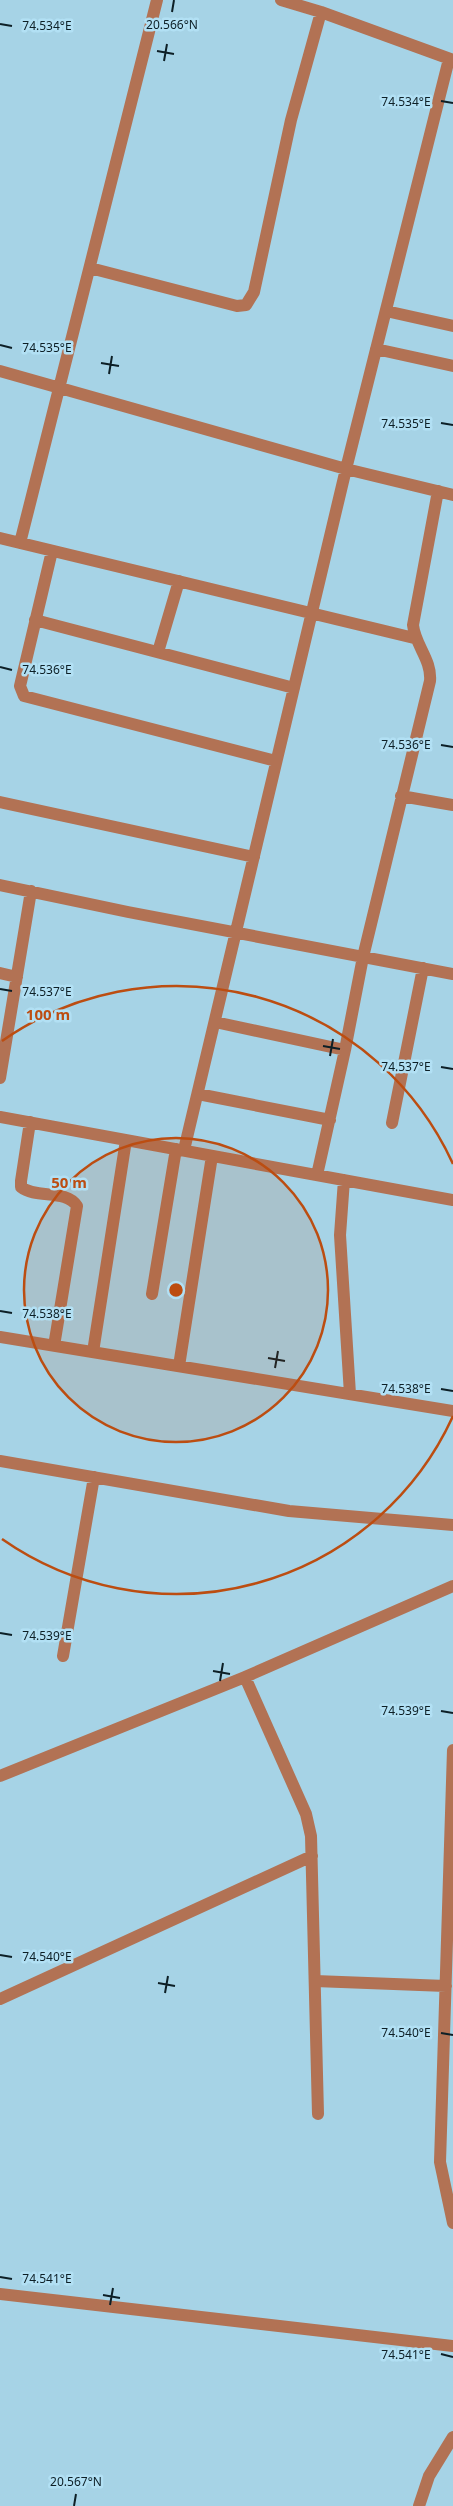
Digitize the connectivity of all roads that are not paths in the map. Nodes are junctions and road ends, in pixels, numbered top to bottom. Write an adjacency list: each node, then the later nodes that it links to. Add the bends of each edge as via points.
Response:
1 (156, 0): 5 (street)
2 (281, 0): 3 (street)
3 (321, 12): 4 (street); 5 (street, via 291,120 252,299 246,305 237,306)
4 (451, 60): 6 (street)
5 (90, 268): 11 (street)
6 (386, 311): 7 (street); 8 (street)
7 (453, 326)
8 (376, 349): 9 (street); 12 (street)
9 (453, 366)
10 (0, 371): 11 (street)
11 (59, 388): 12 (street); 16 (street)
12 (346, 469): 13 (street); 19 (street)
13 (438, 491): 14 (street); 21 (street, via 415,610)
14 (453, 495)
15 (0, 538): 16 (street)
16 (20, 543): 17 (street)
17 (52, 551): 18 (street); 20 (street)
18 (179, 582): 19 (street); 22 (street)
19 (311, 614): 21 (street); 23 (street)
20 (35, 620): 22 (street); 24 (street, via 20,686 24,696)
21 (414, 638): 25 (street, via 431,672)
22 (158, 652): 23 (street)
23 (294, 688): 24 (street)
24 (276, 761): 28 (street)
25 (402, 796): 27 (street); 32 (street)
26 (0, 802): 28 (street)
27 (453, 806)
28 (254, 857): 31 (street)
29 (0, 884): 30 (street)
30 (31, 891): 31 (street); 36 (street)
31 (236, 932): 32 (street); 37 (street)
32 (363, 957): 33 (street); 38 (street)
33 (423, 968): 35 (street); 45 (street)
34 (0, 973): 36 (street)
35 (453, 974)
36 (16, 977): 39 (street)
37 (215, 1022): 38 (street); 41 (street)
38 (345, 1050): 43 (street)
39 (2, 1052): 40 (street)
40 (0, 1078)
41 (198, 1094): 43 (street); 47 (street)
42 (0, 1117): 44 (street)
43 (330, 1120): 49 (street)
44 (30, 1122): 46 (street); 54 (street, via 20,1181 22,1187 27,1192 67,1198 77,1206)
45 (392, 1123)
46 (126, 1140): 47 (street); 55 (street)
47 (180, 1150): 48 (street); 52 (street)
48 (212, 1156): 49 (street); 56 (street)
49 (317, 1175): 50 (street)
50 (344, 1180): 51 (street); 57 (street, via 340,1235)
51 (453, 1200)
52 (152, 1294)
53 (0, 1337): 54 (street)
54 (54, 1346): 55 (street)
55 (93, 1352): 56 (street)
56 (178, 1366): 57 (street)
57 (350, 1394): 58 (street)
58 (453, 1411)
59 (0, 1461): 60 (street)
60 (94, 1477): 61 (street, via 289,1511); 63 (street)
61 (453, 1525)
62 (453, 1586): 64 (street)
63 (63, 1656)
64 (246, 1677): 66 (street); 67 (street, via 306,1814)
65 (453, 1750): 68 (street)
66 (0, 1776)
67 (312, 1856): 69 (street); 71 (street)
68 (451, 1878): 70 (street)
69 (315, 1981): 70 (street); 72 (street)
70 (446, 1986): 73 (street, via 440,2162)
71 (0, 1999)
72 (318, 2114)
73 (453, 2223)
74 (0, 2294): 75 (street)
75 (453, 2346)
76 (453, 2437): 77 (street, via 429,2476)
77 (419, 2506)

